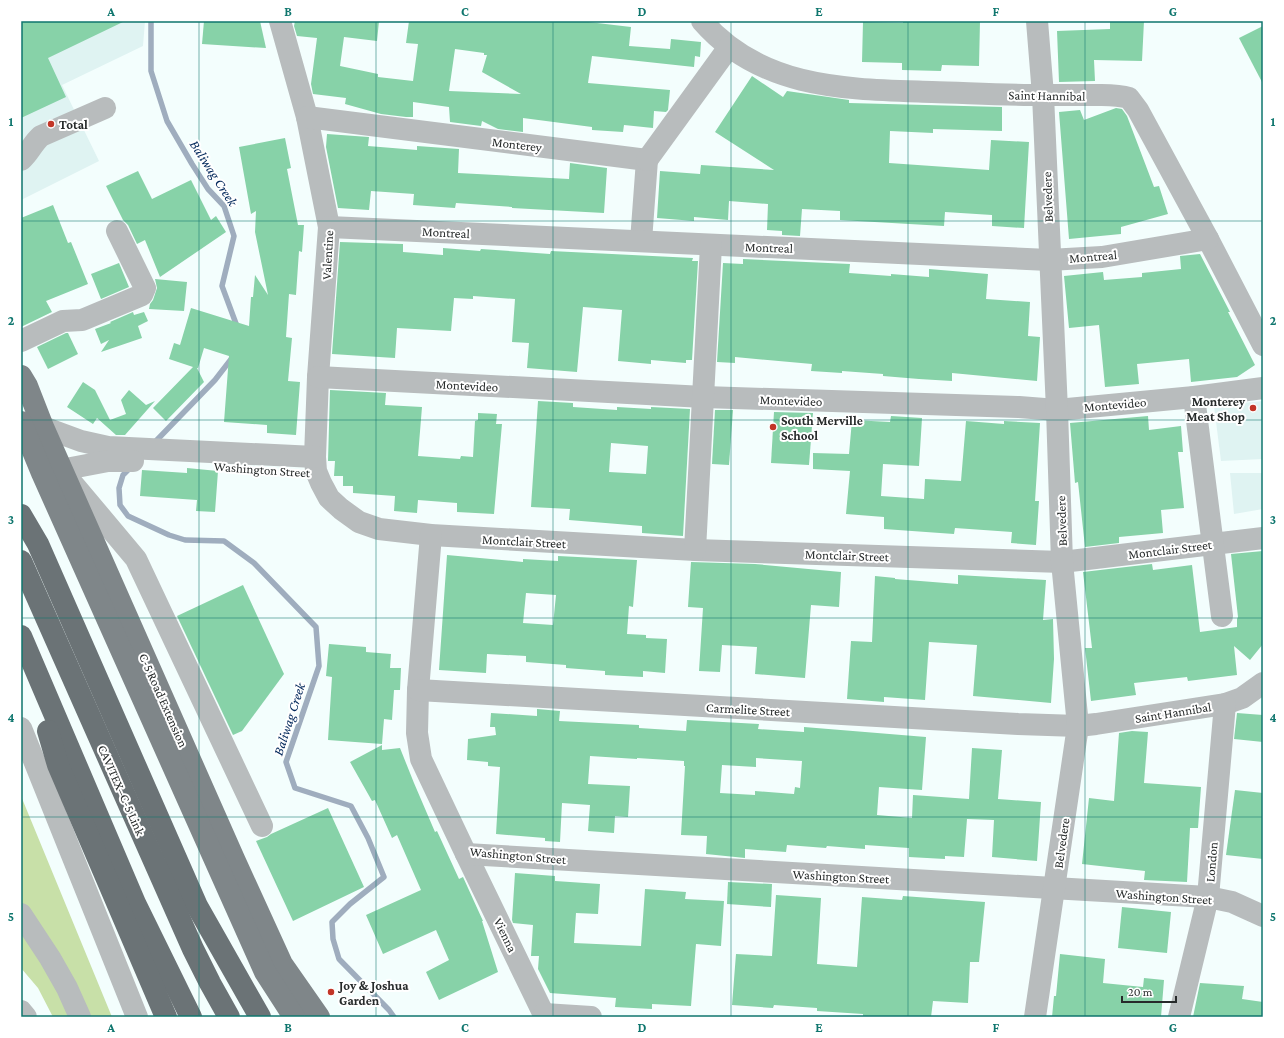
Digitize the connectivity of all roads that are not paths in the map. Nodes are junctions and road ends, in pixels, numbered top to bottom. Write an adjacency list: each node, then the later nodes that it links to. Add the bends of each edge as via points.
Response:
1 (280, 21): 7 (street, Valentine)
2 (702, 21): 4 (street, Saint Hannibal)
3 (1037, 21): 5 (street, Belvedere)
4 (729, 47): 5 (street, Saint Hannibal, via 759,64 792,78 820,85 862,90); 9 (street)
5 (1043, 95): 12 (street, Saint Hannibal, via 1114,95 1129,98); 15 (street, Belvedere)
6 (105, 108): 8 (street, via 41,136)
7 (307, 117): 9 (street, Monterey); 10 (street, Valentine)
8 (21, 160)
9 (647, 160): 13 (street)
10 (329, 227): 13 (street, Montreal); 19 (street, Valentine)
11 (117, 231): 16 (street, via 145,288 142,295 82,320 63,321)
12 (1208, 239): 15 (street, Montreal, via 1102,257); 17 (street, Saint Hannibal)
13 (641, 241): 14 (street, Montreal)
14 (711, 245): 15 (street, Montreal); 21 (street)
15 (1050, 260): 23 (street, Belvedere)
16 (21, 341)
17 (1263, 345)
18 (21, 376): 24 (main road, C-5 Road Extension, via 27,386)
19 (318, 377): 21 (street, Montevideo); 26 (street, Valentine)
20 (1263, 388): 22 (street, Montevideo)
21 (704, 397): 23 (street, Montevideo); 32 (street)
22 (1194, 397): 23 (street, Montevideo); 31 (street)
23 (1057, 410): 34 (street, Belvedere)
24 (29, 427): 25 (street, Washington Street, via 108,447); 27 (main road, C-5 Road Extension)
25 (122, 454): 26 (street, Washington Street); 27 (street, Washington Street, via 108,461)
26 (315, 464): 29 (street, Washington Street, via 320,483 329,498 359,522 379,529)
27 (52, 472): 43 (street, via 136,559); 58 (main road, C-5 Road Extension, via 265,972); 59 (main road, C-5 Road Extension, via 282,964)
28 (21, 515): 57 (highway, via 38,544 197,906)
29 (431, 535): 32 (street, Montclair Street); 39 (street, Washington Street)
30 (1263, 538): 31 (street, Montclair Street)
31 (1214, 544): 34 (street, Montclair Street); 35 (street)
32 (695, 550): 34 (street, Montclair Street)
33 (21, 561): 56 (highway, CAVITEX–C-5 Link, via 187,936)
34 (1062, 562): 41 (street, Belvedere)
35 (1222, 616)
36 (21, 636): 55 (highway, via 135,903)
37 (21, 648): 54 (highway, via 58,766)
38 (1263, 683): 40 (street, Saint Hannibal, via 1242,698)
39 (418, 690): 41 (street, Carmelite Street); 44 (street, Washington Street, via 417,733 421,759)
40 (1225, 704): 41 (street, Saint Hannibal); 46 (street, London)
41 (1078, 726): 45 (street, Belvedere)
42 (21, 728): 53 (street)
43 (262, 826)
44 (466, 854): 45 (street, Washington Street); 50 (street, Vienna)
45 (1054, 889): 46 (street, Washington Street); 61 (street, Belvedere)
46 (1208, 897): 48 (street, Washington Street, via 1232,902); 62 (street, London)
47 (21, 914): 52 (street, via 50,958)
48 (1263, 916)
49 (21, 1011): 51 (street)
50 (545, 1015): 60 (street)
51 (26, 1017)
52 (80, 1017)
53 (137, 1017)
54 (166, 1017)
55 (191, 1017)
56 (229, 1017)
57 (260, 1017)
58 (294, 1017)
59 (319, 1017)
60 (591, 1017)
61 (1035, 1017)
62 (1179, 1017)

